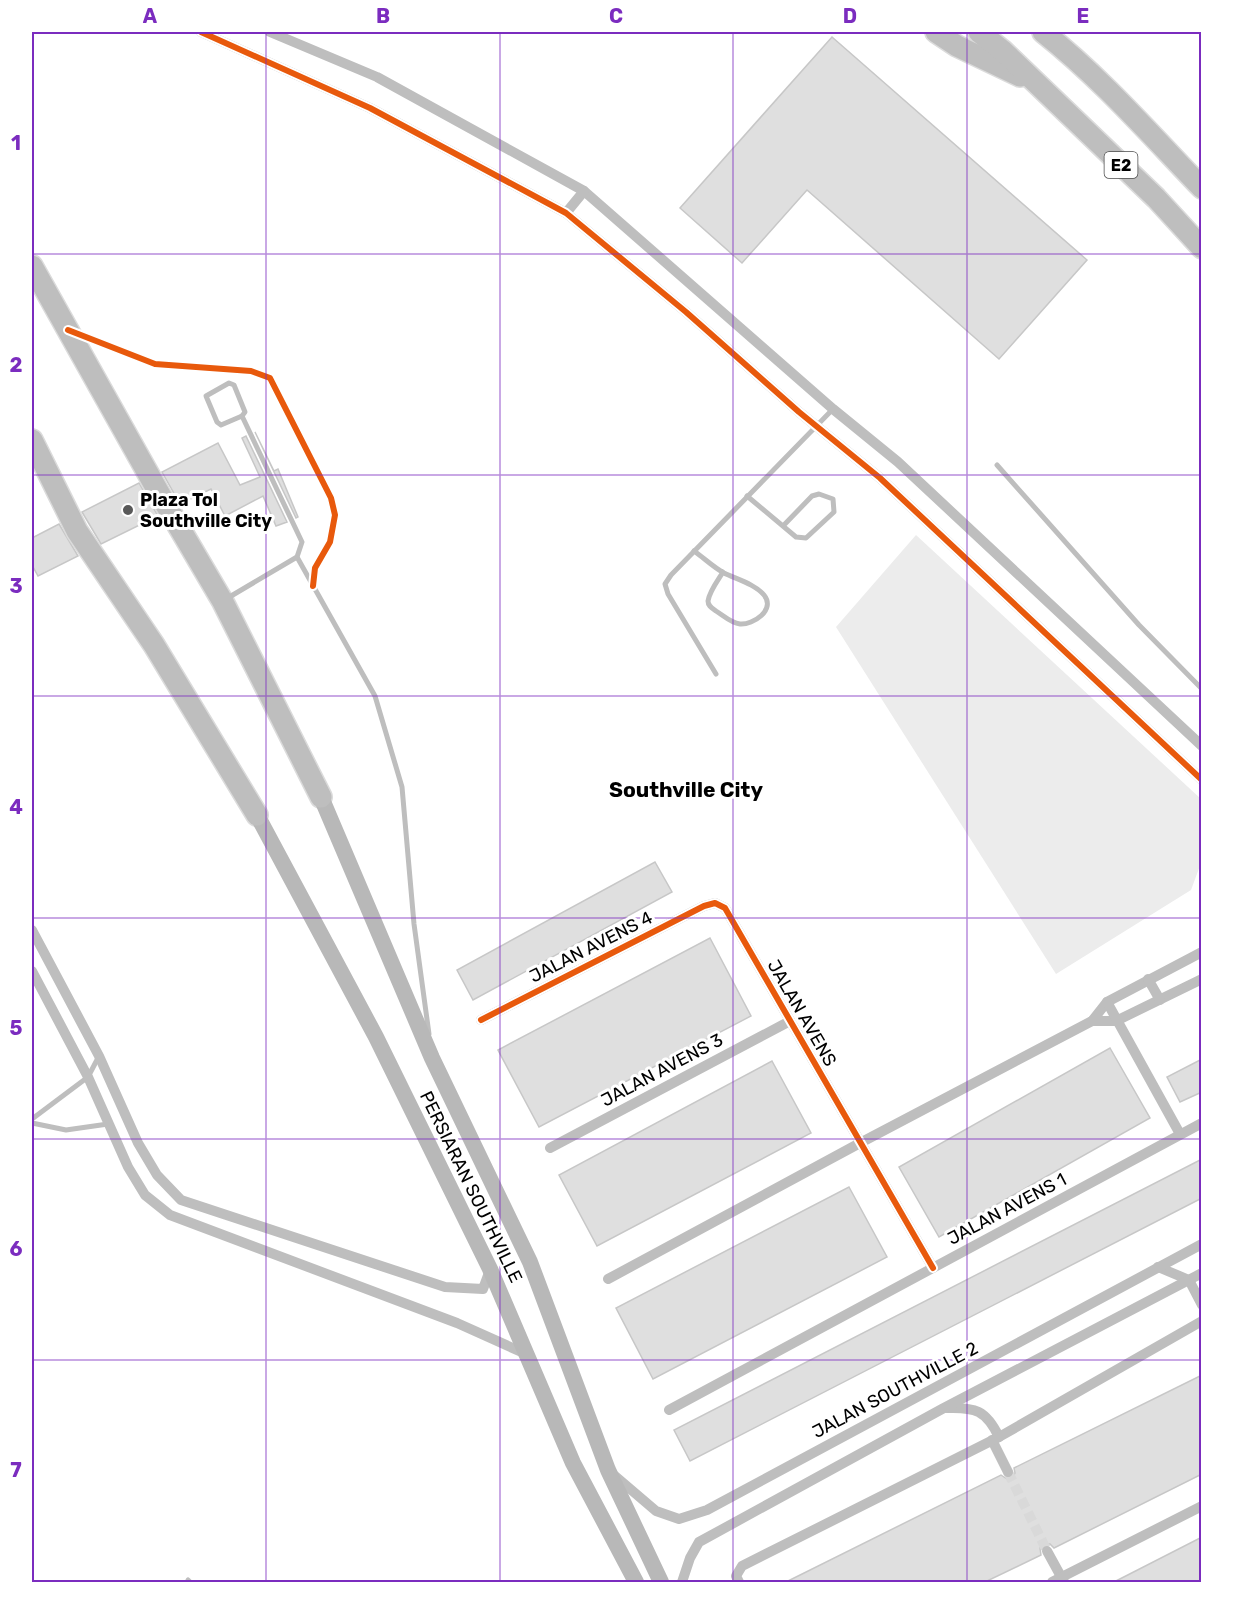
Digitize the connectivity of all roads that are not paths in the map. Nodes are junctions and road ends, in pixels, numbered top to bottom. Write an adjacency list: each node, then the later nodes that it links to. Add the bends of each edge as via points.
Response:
1 (201, 32): 9 (street, via 370,108)
2 (270, 32): 8 (street, via 378,77)
3 (936, 32): 6 (highway)
4 (978, 32): 6 (highway, E2)
5 (1043, 32): 7 (highway, E2, via 1104,86)
6 (1037, 84): 10 (highway, E2)
7 (1202, 188)
8 (584, 191): 9 (street); 12 (street)
9 (566, 213): 14 (street)
10 (1202, 248)
11 (32, 266): 22 (highway)
12 (833, 409): 14 (lane); 25 (street, via 898,462)
13 (242, 416): 13 (lane, via 221,425 206,396 225,384 234,385 244,407); 20 (lane, via 302,542)
14 (815, 425): 17 (lane); 26 (street, via 880,478)
15 (32, 440): 28 (highway, via 77,531 154,645)
16 (997, 465): 24 (lane, via 1139,625)
17 (747, 496): 18 (lane); 19 (lane)
18 (783, 526): 18 (lane, via 812,496 833,499 834,512 806,538 796,537)
19 (694, 551): 21 (lane); 23 (lane, via 665,584)
20 (297, 557): 22 (lane); 43 (lane, via 375,696 402,787 414,924)
21 (723, 572): 21 (lane, via 764,595 768,603 762,616 737,623 710,607 710,595)
22 (223, 602): 27 (highway)
23 (716, 674)
24 (1202, 689)
25 (1202, 746)
26 (1202, 780)
27 (321, 797): 43 (main road, PERSIARAN SOUTHVILLE)
28 (257, 815): 54 (main road, PERSIARAN SOUTHVILLE, via 376,1037)
29 (715, 903): 38 (street, JALAN AVENS 4); 39 (street, JALAN AVENS, via 725,908)
30 (32, 930): 42 (street)
31 (1198, 954): 32 (street); 35 (street)
32 (1202, 967)
33 (32, 971): 44 (street)
34 (1202, 979): 36 (street)
35 (1148, 980): 36 (street); 37 (street)
36 (1160, 1000): 41 (street)
37 (1107, 1002): 40 (street); 41 (street)
38 (481, 1020)
39 (789, 1021): 49 (street, JALAN AVENS); 50 (street, JALAN AVENS 3)
40 (1092, 1021): 41 (street); 49 (street)
41 (1116, 1021): 48 (street)
42 (99, 1056): 44 (lane); 54 (street, via 138,1143 157,1175 181,1200 445,1287 483,1289)
43 (432, 1058): 64 (main road, PERSIARAN SOUTHVILLE, via 530,1262)
44 (88, 1077): 45 (lane); 46 (street)
45 (32, 1121): 46 (lane, via 66,1130)
46 (109, 1123): 60 (street, via 145,1195 170,1215 457,1323)
47 (1202, 1123): 48 (street, JALAN AVENS 1)
48 (1180, 1134): 53 (street, JALAN AVENS 1)
49 (860, 1143): 53 (street, JALAN AVENS); 56 (street)
50 (550, 1148)
51 (1202, 1244): 52 (street, JALAN SOUTHVILLE 2)
52 (1158, 1267): 57 (street); 64 (street, JALAN SOUTHVILLE 2, via 707,1510 679,1519 656,1511)
53 (933, 1268): 62 (street, JALAN AVENS 1)
54 (490, 1269): 60 (main road, PERSIARAN SOUTHVILLE)
55 (1202, 1273): 57 (street)
56 (608, 1280)
57 (1188, 1280): 58 (street); 61 (street)
58 (1202, 1305)
59 (1202, 1321): 63 (street)
60 (526, 1354): 69 (main road, PERSIARAN SOUTHVILLE, via 573,1463)
61 (942, 1409): 63 (street, via 966,1408 984,1414); 71 (street, via 699,1542)
62 (669, 1410)
63 (995, 1438): 65 (street); 72 (street, via 742,1566 736,1576)
64 (608, 1470): 70 (main road, PERSIARAN SOUTHVILLE)
65 (1008, 1472)
66 (1202, 1506): 68 (street)
67 (1047, 1551): 68 (street)
68 (1060, 1581)
69 (636, 1582)
70 (661, 1582)
71 (682, 1582)
72 (739, 1582)

